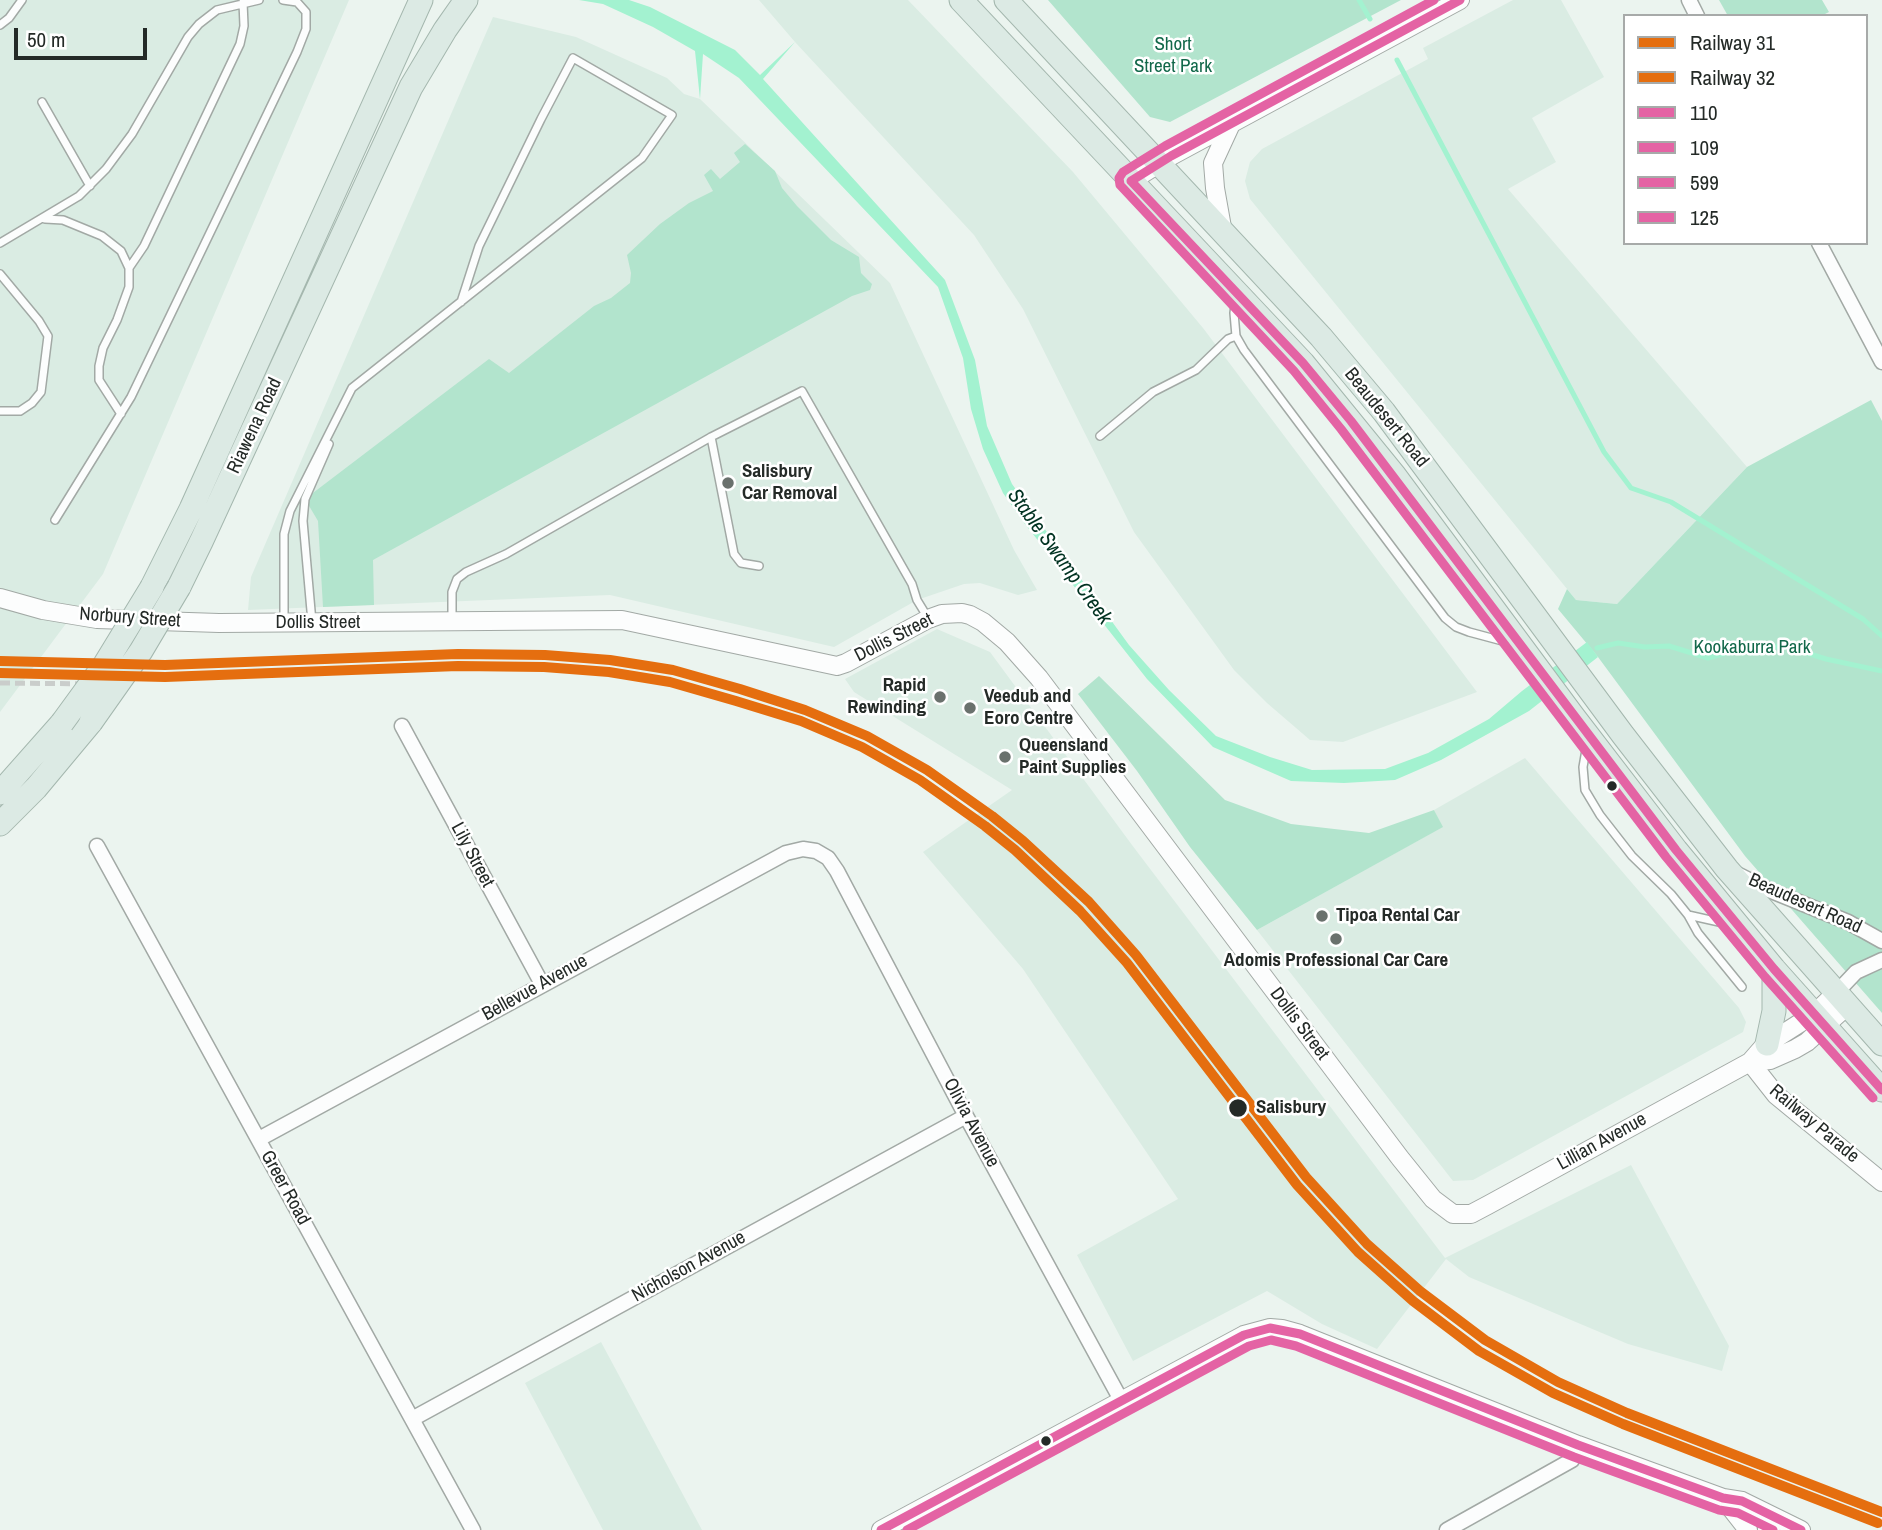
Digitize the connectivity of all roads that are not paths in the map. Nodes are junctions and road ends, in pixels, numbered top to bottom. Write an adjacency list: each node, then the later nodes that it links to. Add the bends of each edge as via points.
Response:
1 (22, 0): 10 (lane)
2 (259, 0): 9 (lane)
3 (283, 0): 28 (lane, via 297,2 306,12 302,40)
4 (421, 0): 42 (highway, Riawena Road, bridge, via 152,587 62,723)
5 (466, 0): 43 (highway, Riawena Road, bridge, via 411,87 179,587 91,722)
6 (961, 0): 14 (highway, Beaudesert Road)
7 (1006, 0): 13 (highway, Beaudesert Road)
8 (1460, 0): 12 (street)
9 (243, 2): 15 (lane, via 217,10 188,37 132,134); 20 (lane, via 240,44 144,246)
10 (0, 25)
11 (42, 102): 15 (lane)
12 (1231, 124): 13 (street); 17 (street, via 1213,163)
13 (1159, 163): 14 (street); 17 (highway, Beaudesert Road)
14 (1131, 181): 22 (highway, Beaudesert Road)
15 (90, 186): 16 (lane)
16 (44, 219): 18 (lane); 20 (lane, via 63,220 102,236 121,251)
17 (1223, 233): 46 (highway, Beaudesert Road, via 1384,412)
18 (0, 243)
19 (1820, 245): 25 (street)
20 (129, 268): 28 (lane, via 129,287 99,366 99,380)
21 (0, 274): 27 (lane, via 48,336 41,392 20,411)
22 (1237, 291): 24 (lane); 39 (highway, Beaudesert Road, via 1351,421)
23 (461, 302): 23 (lane, via 479,246 573,58 672,115 642,158); 26 (lane)
24 (1236, 336): 29 (lane, via 1196,370 1153,392); 39 (lane, via 1445,618 1469,632)
25 (1882, 362)
26 (352, 388): 35 (lane, via 290,511 284,534); 36 (lane, via 305,499)
27 (0, 411)
28 (121, 414): 31 (lane)
29 (1100, 436)
30 (711, 437): 32 (lane, via 734,554 741,563); 34 (lane, via 802,391); 37 (lane, via 506,554 466,572 452,592)
31 (55, 520)
32 (759, 566)
33 (0, 598): 38 (street, Norbury Street, via 97,619)
34 (928, 619): 37 (street, Dollis Street, via 837,666 622,620); 63 (street, Dollis Street, via 962,613 983,622 1039,678 1400,1158 1433,1199)
35 (285, 622): 36 (street, Dollis Street); 38 (street, Dollis Street)
36 (312, 622): 37 (street, Dollis Street)
37 (453, 622)
38 (219, 623)
39 (1522, 647): 41 (highway, Beaudesert Road)
40 (402, 726): 52 (street, Lily Street)
41 (1588, 736): 47 (lane, via 1583,780 1592,803 1632,856); 48 (highway, Beaudesert Road)
42 (0, 793)
43 (0, 824)
44 (97, 846): 61 (street, Greer Road)
45 (816, 851): 52 (street, Bellevue Avenue, via 786,853); 60 (street, Olivia Avenue, via 837,871)
46 (1727, 869): 49 (street, Beaudesert Road); 54 (highway, Beaudesert Road)
47 (1688, 915): 48 (lane); 53 (lane)
48 (1738, 927): 51 (highway, Beaudesert Road)
49 (1882, 941)
50 (1882, 960): 54 (street, via 1856,972)
51 (1774, 969): 55 (highway, Beaudesert Road); 56 (highway, via 1774,1011)
52 (542, 984): 61 (street, Bellevue Avenue)
53 (1742, 987)
54 (1843, 998): 55 (street, Lillian Avenue); 57 (highway, Beaudesert Road)
55 (1819, 1021): 56 (street, Lillian Avenue); 58 (street, Lillian Avenue, via 1795,1049 1770,1060); 59 (highway, Beaudesert Road)
56 (1767, 1044): 58 (street, Lillian Avenue)
57 (1882, 1044)
58 (1750, 1062): 62 (street, Railway Parade, via 1776,1095); 63 (street, Lillian Avenue, via 1471,1214)
59 (1882, 1090)
60 (967, 1116): 64 (street, Olivia Avenue); 65 (street, Nicholson Avenue)
61 (259, 1139): 65 (street, Greer Road)
62 (1882, 1182)
63 (1453, 1214)
64 (1121, 1400): 66 (street, via 1244,1335 1282,1329); 70 (street)
65 (412, 1419): 69 (street, Greer Road)
66 (1578, 1445): 67 (street); 71 (street, via 1573,1460)
67 (1723, 1498): 68 (street, via 1765,1511); 72 (street)
68 (1773, 1525): 73 (street)
69 (473, 1530)
70 (881, 1530)
71 (1447, 1530)
72 (1748, 1530)
73 (1801, 1530)

